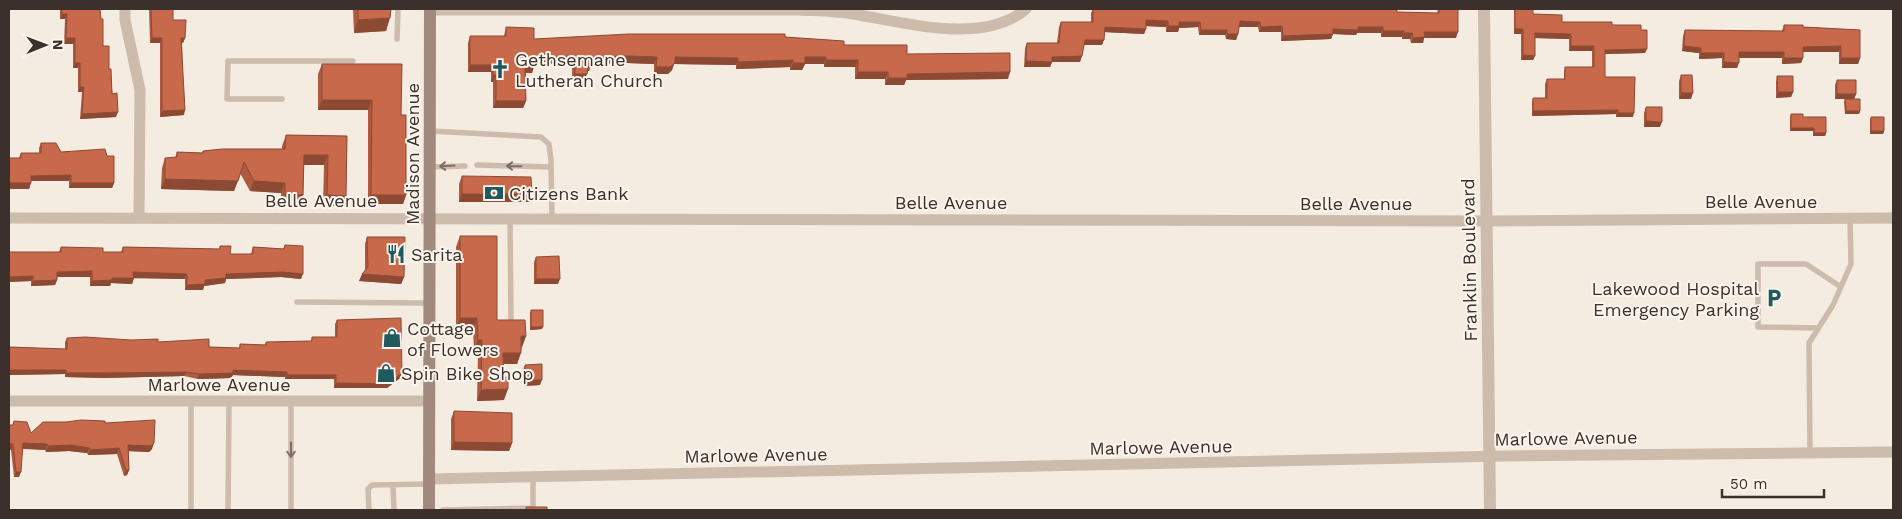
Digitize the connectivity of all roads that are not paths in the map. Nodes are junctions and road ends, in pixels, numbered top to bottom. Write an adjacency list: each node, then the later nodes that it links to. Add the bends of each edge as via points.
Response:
1 (125, 9): 15 (street, via 140,90)
2 (398, 9): 6 (lane)
3 (430, 9): 4 (street, via 799,10 850,13 962,29 1001,24); 9 (main road, Madison Avenue)
4 (1026, 9)
5 (1484, 9): 21 (street, Franklin Boulevard)
6 (397, 40)
7 (353, 61): 8 (lane, via 228,61 227,99)
8 (282, 99)
9 (430, 131): 12 (main road, Madison Avenue); 13 (lane, via 541,137 549,144)
10 (477, 165): 13 (lane, one-way to 10)
11 (465, 166): 12 (lane, one-way to 12)
12 (430, 167): 16 (main road, Madison Avenue)
13 (552, 167): 18 (lane)
14 (9, 218): 15 (street, Belle Avenue)
15 (139, 218): 16 (street, Belle Avenue)
16 (430, 218): 17 (street, Belle Avenue); 24 (main road, Madison Avenue)
17 (510, 218): 18 (street, Belle Avenue); 25 (lane)
18 (552, 218): 21 (street, Belle Avenue)
19 (1850, 218): 20 (street, Belle Avenue); 21 (street, Belle Avenue); 22 (lane, via 1851,264)
20 (1893, 218)
21 (1486, 221): 34 (street, Franklin Boulevard)
22 (1841, 287): 26 (lane); 26 (lane, via 1806,264 1758,264 1758,328)
23 (297, 302): 24 (lane)
24 (429, 303): 31 (main road, Madison Avenue)
25 (511, 321)
26 (1818, 328): 32 (lane, via 1809,343)
27 (9, 400): 28 (street, Marlowe Avenue)
28 (192, 401): 29 (street, Marlowe Avenue); 38 (lane)
29 (229, 401): 30 (street, Marlowe Avenue); 39 (lane)
30 (291, 401): 31 (street, Marlowe Avenue); 40 (lane, one-way to 40)
31 (429, 401): 36 (main road, Madison Avenue)
32 (1810, 452): 33 (street, Marlowe Avenue); 34 (street, Marlowe Avenue)
33 (1893, 452)
34 (1489, 458): 35 (street, Marlowe Avenue); 45 (street, Franklin Boulevard)
35 (533, 477): 36 (street, Marlowe Avenue); 44 (lane, via 533,508)
36 (429, 481): 37 (lane); 43 (main road, Madison Avenue)
37 (393, 485): 41 (lane, via 372,485 368,489); 42 (lane)
38 (191, 510)
39 (228, 510)
40 (291, 510)
41 (369, 510)
42 (394, 510)
43 (429, 510)
44 (443, 510)
45 (1490, 510)

